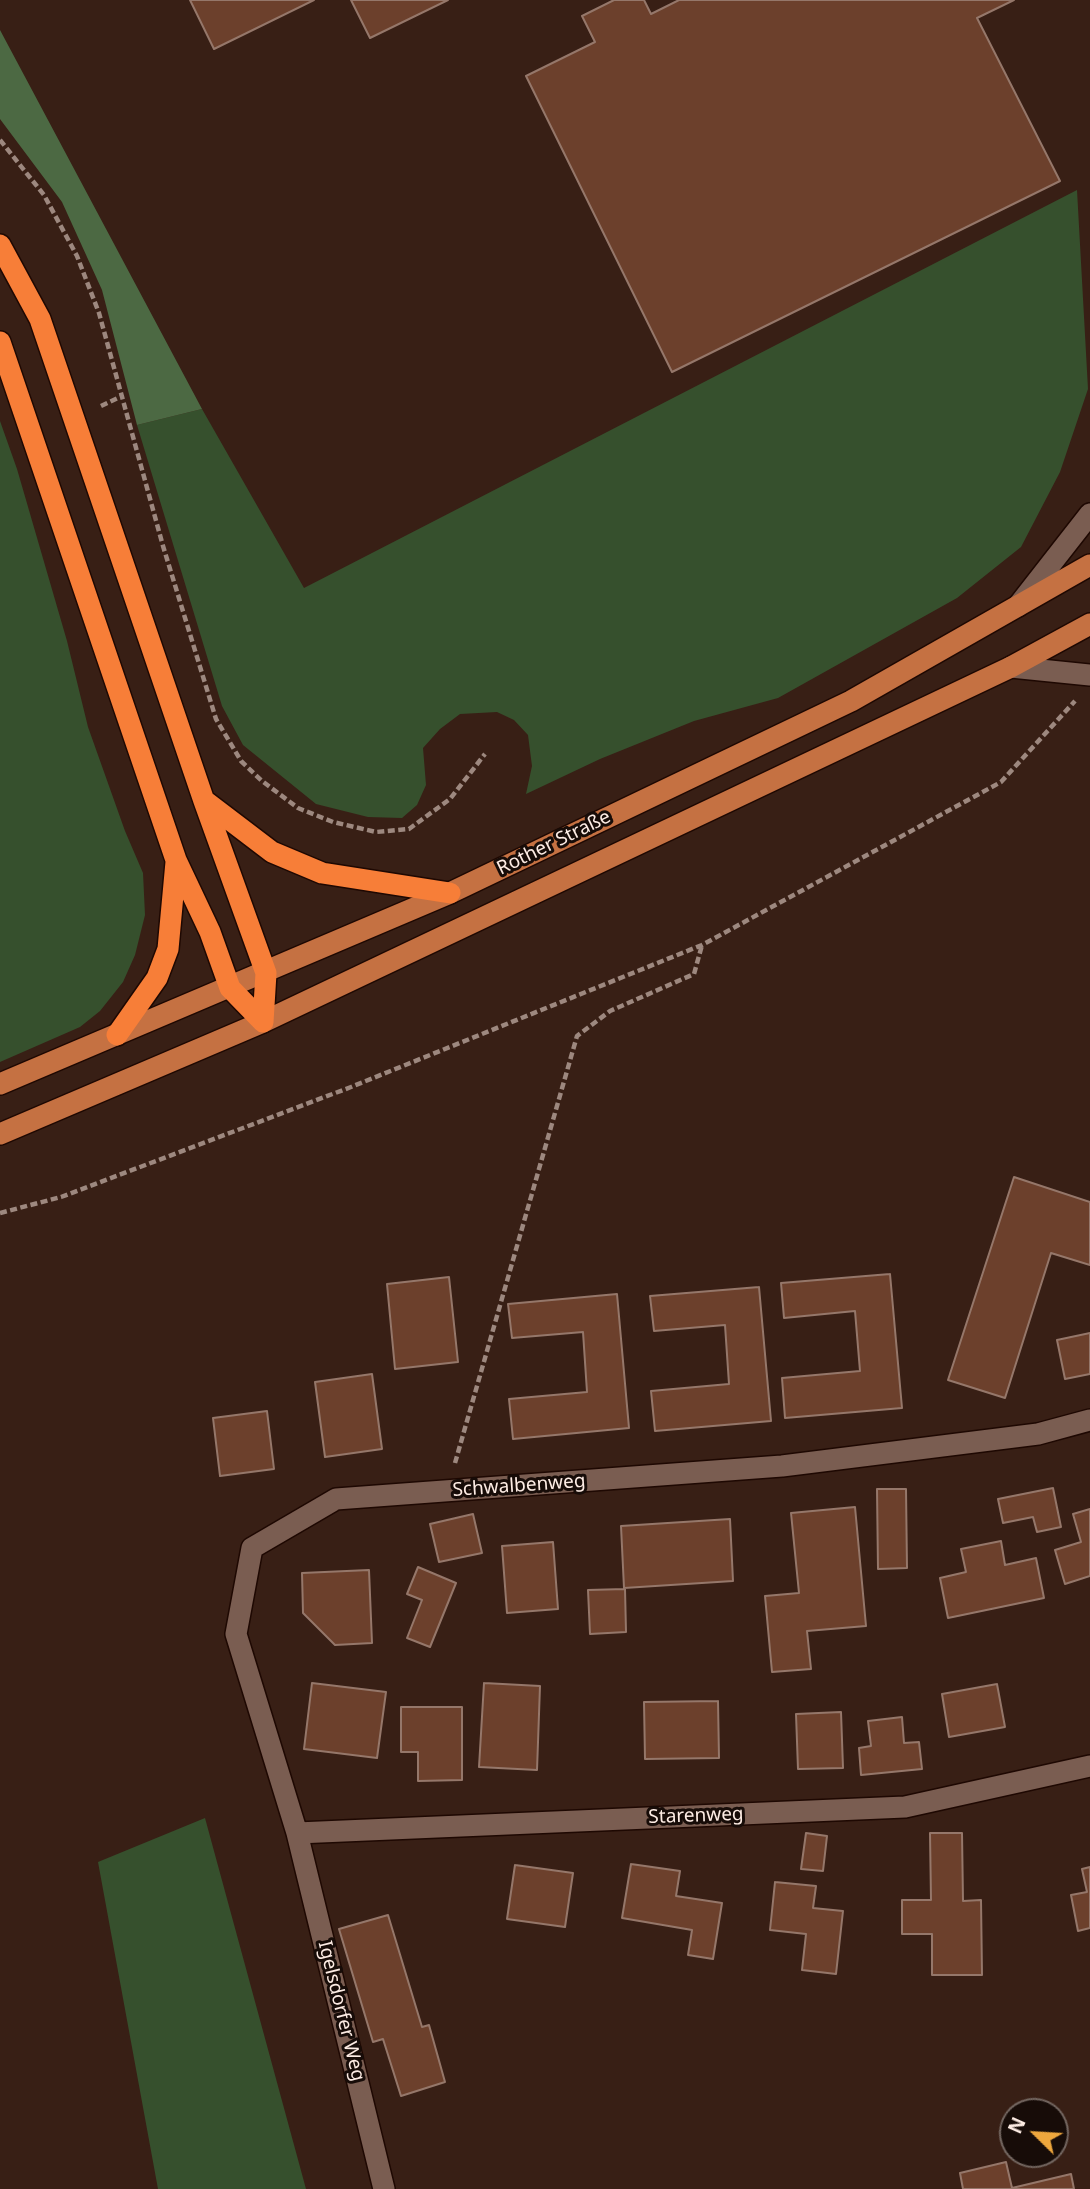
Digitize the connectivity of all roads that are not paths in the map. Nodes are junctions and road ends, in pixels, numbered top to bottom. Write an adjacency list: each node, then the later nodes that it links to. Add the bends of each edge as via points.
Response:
1 (0, 245): 9 (highway, via 40,319)
2 (0, 342): 10 (highway)
3 (1090, 514): 5 (street)
4 (1090, 565): 5 (main road, Rother Straße)
5 (1018, 607): 11 (main road, Rother Straße, via 851,701)
6 (1090, 624): 7 (main road, Rother Straße)
7 (1011, 667): 8 (street); 14 (main road, Rother Straße)
8 (1086, 685)
9 (204, 801): 11 (highway, via 272,852 322,873); 12 (highway)
10 (176, 860): 13 (highway, via 211,932); 15 (highway, via 168,948 157,978)
11 (450, 893): 12 (main road, Rother Straße)
12 (266, 973): 13 (main road, Rother Straße); 14 (highway)
13 (230, 988): 14 (highway); 15 (main road, Rother Straße)
14 (263, 1022): 17 (main road, Rother Straße)
15 (117, 1035): 16 (main road, Rother Straße)
16 (0, 1084)
17 (0, 1134)
18 (1090, 1420): 20 (street, Schwalbenweg, via 1038,1434 782,1466 337,1499 252,1548 236,1634)
19 (1090, 1766): 20 (street, Starenweg, via 905,1807)
20 (298, 1833): 21 (street, Igelsdorfer Weg)
21 (384, 2189)

